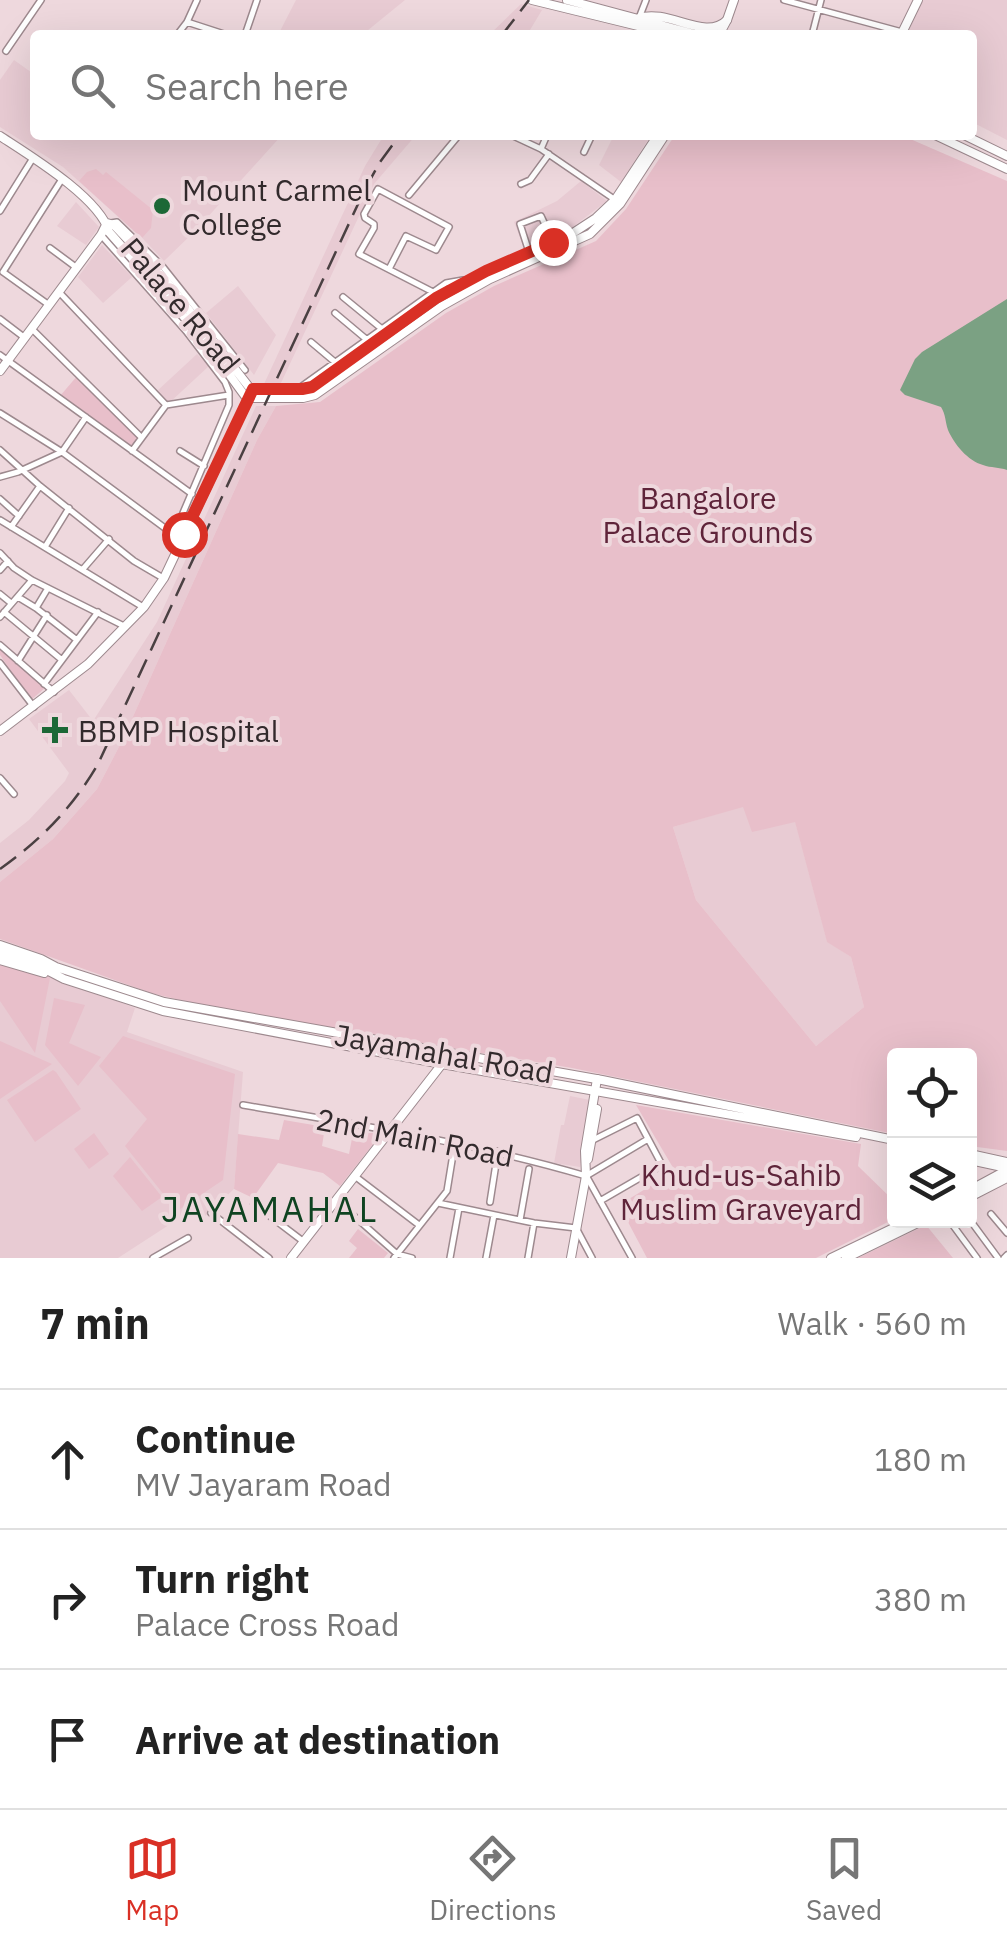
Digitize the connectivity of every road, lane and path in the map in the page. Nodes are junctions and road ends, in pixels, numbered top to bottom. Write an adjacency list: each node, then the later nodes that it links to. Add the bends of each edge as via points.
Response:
1 (41, 0): 22 (street)
2 (198, 0): 13 (street)
3 (257, 0): 17 (street)
4 (532, 0): 14 (street)
5 (646, 0): 14 (street)
6 (734, 0): 12 (street)
7 (784, 0): 11 (street)
8 (821, 0): 11 (street)
9 (918, 0): 21 (street)
10 (571, 1): 14 (street)
11 (819, 9): 19 (street); 20 (street)
12 (727, 20): 14 (street, via 712,30 650,14); 18 (street)
13 (187, 22): 15 (street); 16 (street)
14 (649, 27)
15 (180, 30)
16 (212, 30)
17 (246, 30)
18 (724, 30)
19 (813, 30)
20 (889, 30)
21 (904, 30)
22 (6, 51)
23 (0, 136): 35 (street, Palace Road)
24 (455, 140): 39 (street)
25 (522, 140): 31 (street)
26 (545, 140): 31 (street)
27 (590, 140): 32 (street)
28 (658, 140): 40 (street)
29 (945, 140): 36 (street)
30 (974, 140): 34 (street)
31 (541, 149): 33 (street)
32 (584, 152)
33 (549, 154): 38 (street); 40 (street)
34 (1007, 156)
35 (34, 158): 37 (street, Palace Road); 41 (street)
36 (1007, 169)
37 (62, 179): 42 (street, Palace Road); 49 (street)
38 (520, 184)
39 (409, 195)
40 (618, 202): 44 (street); 50 (street, via 590,234)
41 (0, 211)
42 (107, 224): 43 (street); 65 (street, via 117,222 152,254); 68 (street, Palace Road); 68 (street, Palace Road, via 164,278)
43 (101, 235): 47 (street); 70 (street, via 186,331)
44 (553, 242): 46 (street); 46 (street, via 541,216 520,224)
45 (50, 248): 47 (street)
46 (530, 252): 50 (street)
47 (77, 268): 52 (street)
48 (389, 269): 48 (street, via 359,254 374,226 364,214 378,189 448,227 436,250 406,236); 53 (street)
49 (1, 271): 55 (street)
50 (488, 275): 51 (street); 69 (street, via 315,395)
51 (471, 279): 53 (street); 69 (street, via 312,387)
52 (60, 292): 55 (street); 71 (street)
53 (433, 292): 58 (street)
54 (343, 297): 58 (street)
55 (49, 305): 59 (street)
56 (335, 313): 61 (street)
57 (0, 319): 60 (street)
58 (382, 328): 61 (street)
59 (32, 329): 60 (street); 74 (street)
60 (25, 338): 63 (street)
61 (366, 339): 64 (street)
62 (311, 342): 64 (street)
63 (4, 358): 66 (street); 73 (street)
64 (336, 363): 67 (street)
65 (244, 370)
66 (0, 371)
67 (301, 386)
68 (249, 392): 69 (street); 89 (street)
69 (286, 392)
70 (230, 396): 71 (street); 79 (street)
71 (166, 405): 74 (street)
72 (0, 413): 78 (street)
73 (86, 417): 77 (street); 78 (street)
74 (141, 437): 77 (street)
75 (0, 450): 80 (street)
76 (180, 450): 79 (street)
77 (132, 451): 83 (street)
78 (62, 452): 80 (street); 89 (street)
79 (204, 466): 83 (street)
80 (22, 470): 81 (street); 82 (street)
81 (0, 477)
82 (40, 486): 85 (street); 86 (street)
83 (192, 494): 89 (street)
84 (0, 499): 86 (street)
85 (69, 508): 90 (street); 91 (street)
86 (18, 516): 88 (street)
87 (0, 520): 88 (street)
88 (12, 527): 91 (street)
89 (180, 536): 96 (street)
90 (109, 539): 95 (street); 96 (street)
91 (45, 547): 95 (street)
92 (0, 553): 93 (street)
93 (8, 560): 94 (street); 97 (street)
94 (0, 570)
95 (83, 570): 102 (street)
96 (164, 578): 102 (street)
97 (32, 580): 98 (street); 100 (street)
98 (48, 588): 103 (street); 104 (street)
99 (0, 594): 101 (street)
100 (18, 597): 101 (street); 103 (street)
101 (11, 603): 105 (street)
102 (144, 607): 107 (street)
103 (36, 608): 106 (street)
104 (98, 612): 107 (street); 109 (street)
105 (2, 615): 108 (street)
106 (47, 615): 108 (street); 109 (street)
107 (124, 626): 115 (street)
108 (33, 636): 111 (street); 112 (street)
109 (77, 640): 111 (street)
110 (0, 645): 112 (street)
111 (62, 660): 114 (street)
112 (18, 661): 114 (street)
113 (0, 662): 116 (street)
114 (44, 684): 115 (street)
115 (54, 692): 116 (street)
116 (34, 707): 117 (street)
117 (0, 731)
118 (0, 778): 119 (street)
119 (14, 794)
120 (0, 946): 122 (street, Jayamahal Road, via 164,1002)
121 (0, 956): 123 (street, Jayamahal Road, via 163,1011)
122 (447, 1054): 123 (street); 124 (street, Jayamahal Road)
123 (442, 1064): 125 (street, Jayamahal Road); 127 (street)
124 (599, 1080): 125 (street); 130 (street, Jayamahal Road)
125 (597, 1092): 129 (street); 131 (street, Jayamahal Road); 135 (street)
126 (244, 1105): 127 (street, 2nd Main Road)
127 (392, 1131): 132 (street, 2nd Main Road); 139 (street)
128 (649, 1138): 129 (street, via 634,1118); 138 (street); 144 (street, via 662,1165)
129 (592, 1140): 135 (street)
130 (887, 1141)
131 (887, 1141)
132 (455, 1142): 133 (street, 2nd Main Road); 146 (street, via 448,1191)
133 (498, 1151): 138 (street, 2nd Main Road); 147 (street)
134 (977, 1159): 136 (street)
135 (586, 1163): 138 (street)
136 (1007, 1166): 141 (street)
137 (529, 1169): 153 (street)
138 (586, 1176): 144 (street); 156 (street)
139 (356, 1177): 145 (street); 155 (street)
140 (1004, 1180): 142 (street); 143 (street)
141 (977, 1188)
142 (977, 1190)
143 (1007, 1190)
144 (600, 1201): 176 (street)
145 (337, 1202): 163 (street); 165 (street)
146 (438, 1202): 149 (street); 155 (street)
147 (490, 1202)
148 (254, 1204): 163 (street)
149 (459, 1208): 152 (street); 171 (street)
150 (211, 1213): 168 (street)
151 (991, 1214): 161 (street)
152 (494, 1215): 153 (street); 172 (street)
153 (520, 1220): 154 (street)
154 (534, 1223): 156 (street); 173 (street)
155 (419, 1226): 165 (street)
156 (576, 1228): 174 (street); 175 (street)
157 (893, 1228): 177 (street)
158 (908, 1228): 178 (street)
159 (955, 1228): 179 (street)
160 (977, 1228): 166 (street)
161 (1007, 1232)
162 (188, 1238): 164 (street)
163 (304, 1242): 169 (street)
164 (167, 1255): 167 (street)
165 (396, 1256): 170 (street)
166 (1003, 1257)
167 (153, 1258)
168 (269, 1258)
169 (291, 1258)
170 (412, 1258)
171 (450, 1258)
172 (486, 1258)
173 (528, 1258)
174 (570, 1258)
175 (592, 1258)
176 (632, 1258)
177 (831, 1258)
178 (846, 1258)
179 (977, 1258)

